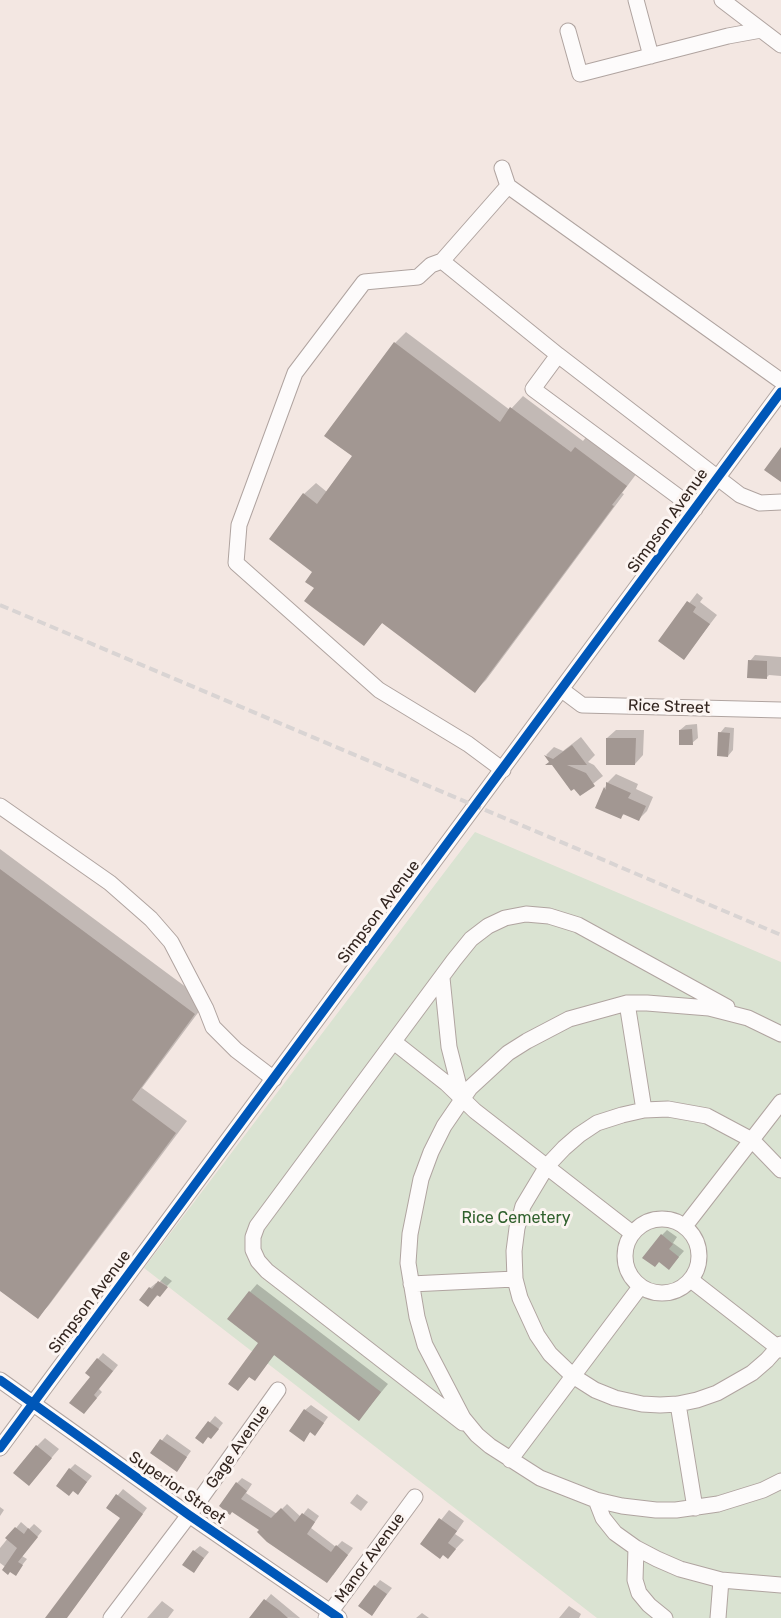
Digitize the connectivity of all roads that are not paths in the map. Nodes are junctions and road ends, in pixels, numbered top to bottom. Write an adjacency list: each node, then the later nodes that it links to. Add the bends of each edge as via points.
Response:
1 (636, 0): 6 (street)
2 (722, 0): 3 (street)
3 (761, 30): 5 (street); 6 (street)
4 (568, 31): 6 (street, via 580,74)
5 (781, 45)
6 (651, 56)
7 (501, 168): 8 (street)
8 (508, 186): 9 (street); 11 (street)
9 (442, 261): 10 (street); 18 (street, via 418,277 364,282 295,373 239,525 236,563 379,690)
10 (558, 355): 13 (street); 15 (street, via 534,389)
11 (781, 381)
12 (778, 403): 13 (street, Simpson Avenue)
13 (718, 477): 14 (street, via 741,495 760,503); 15 (street, Simpson Avenue)
14 (781, 502)
15 (695, 509): 16 (street, Simpson Avenue)
16 (562, 690): 17 (street, Rice Street, via 582,705); 18 (street, Simpson Avenue)
17 (781, 710)
18 (503, 770): 27 (street, Simpson Avenue)
19 (0, 806): 27 (street, via 110,883 151,919 171,942 213,1027)
20 (442, 978): 21 (street, via 471,939 488,926 526,914 578,925); 26 (street); 28 (street, via 449,1047)
21 (677, 978): 23 (street, via 679,995); 24 (street)
22 (627, 1004): 23 (street); 28 (street, via 569,1018 527,1041 486,1072); 30 (street)
23 (670, 1004): 24 (street)
24 (748, 1018): 25 (street)
25 (781, 1034)
26 (394, 1042): 28 (street); 46 (street, via 257,1226 253,1250 267,1271)
27 (274, 1079): 45 (street, Simpson Avenue)
28 (462, 1098): 32 (street); 38 (street, via 431,1152 421,1179 410,1234)
29 (781, 1102): 31 (street)
30 (644, 1110): 31 (street, via 668,1109 707,1116); 32 (street, via 597,1123)
31 (752, 1140): 33 (street); 34 (street)
32 (547, 1166): 35 (street); 36 (street, via 523,1206 517,1228)
33 (781, 1170)
34 (685, 1226): 35 (street, via 663,1219 651,1220); 37 (street, via 698,1246 697,1269)
35 (632, 1233): 39 (street, via 625,1250 626,1268)
36 (516, 1280): 38 (street); 41 (street, via 537,1335)
37 (691, 1280): 39 (street, via 667,1293); 40 (street)
38 (411, 1284): 46 (street, via 426,1345 452,1400)
39 (640, 1287): 41 (street)
40 (780, 1347): 44 (street, via 736,1383 707,1397)
41 (573, 1376): 44 (street, via 615,1398 642,1404); 48 (street)
42 (0, 1381): 45 (street, Superior Street)
43 (278, 1390): 53 (street, Gage Avenue)
44 (678, 1404): 52 (street)
45 (33, 1405): 47 (street, Simpson Avenue); 53 (street, Superior Street)
46 (477, 1435): 48 (street)
47 (0, 1448)
48 (510, 1460): 51 (street, via 540,1478)
49 (781, 1481): 52 (street, via 734,1500)
50 (414, 1497): 57 (street, Manor Avenue)
51 (596, 1500): 52 (street, via 656,1510); 54 (street, via 615,1533)
52 (694, 1508)
53 (189, 1515): 57 (street, Superior Street); 58 (street, Gage Avenue)
54 (636, 1548): 55 (street, via 680,1569); 59 (street, via 635,1580 639,1593)
55 (721, 1580): 56 (street); 60 (street)
56 (781, 1585)
57 (332, 1616)
58 (111, 1618)
59 (665, 1618)
60 (718, 1618)

